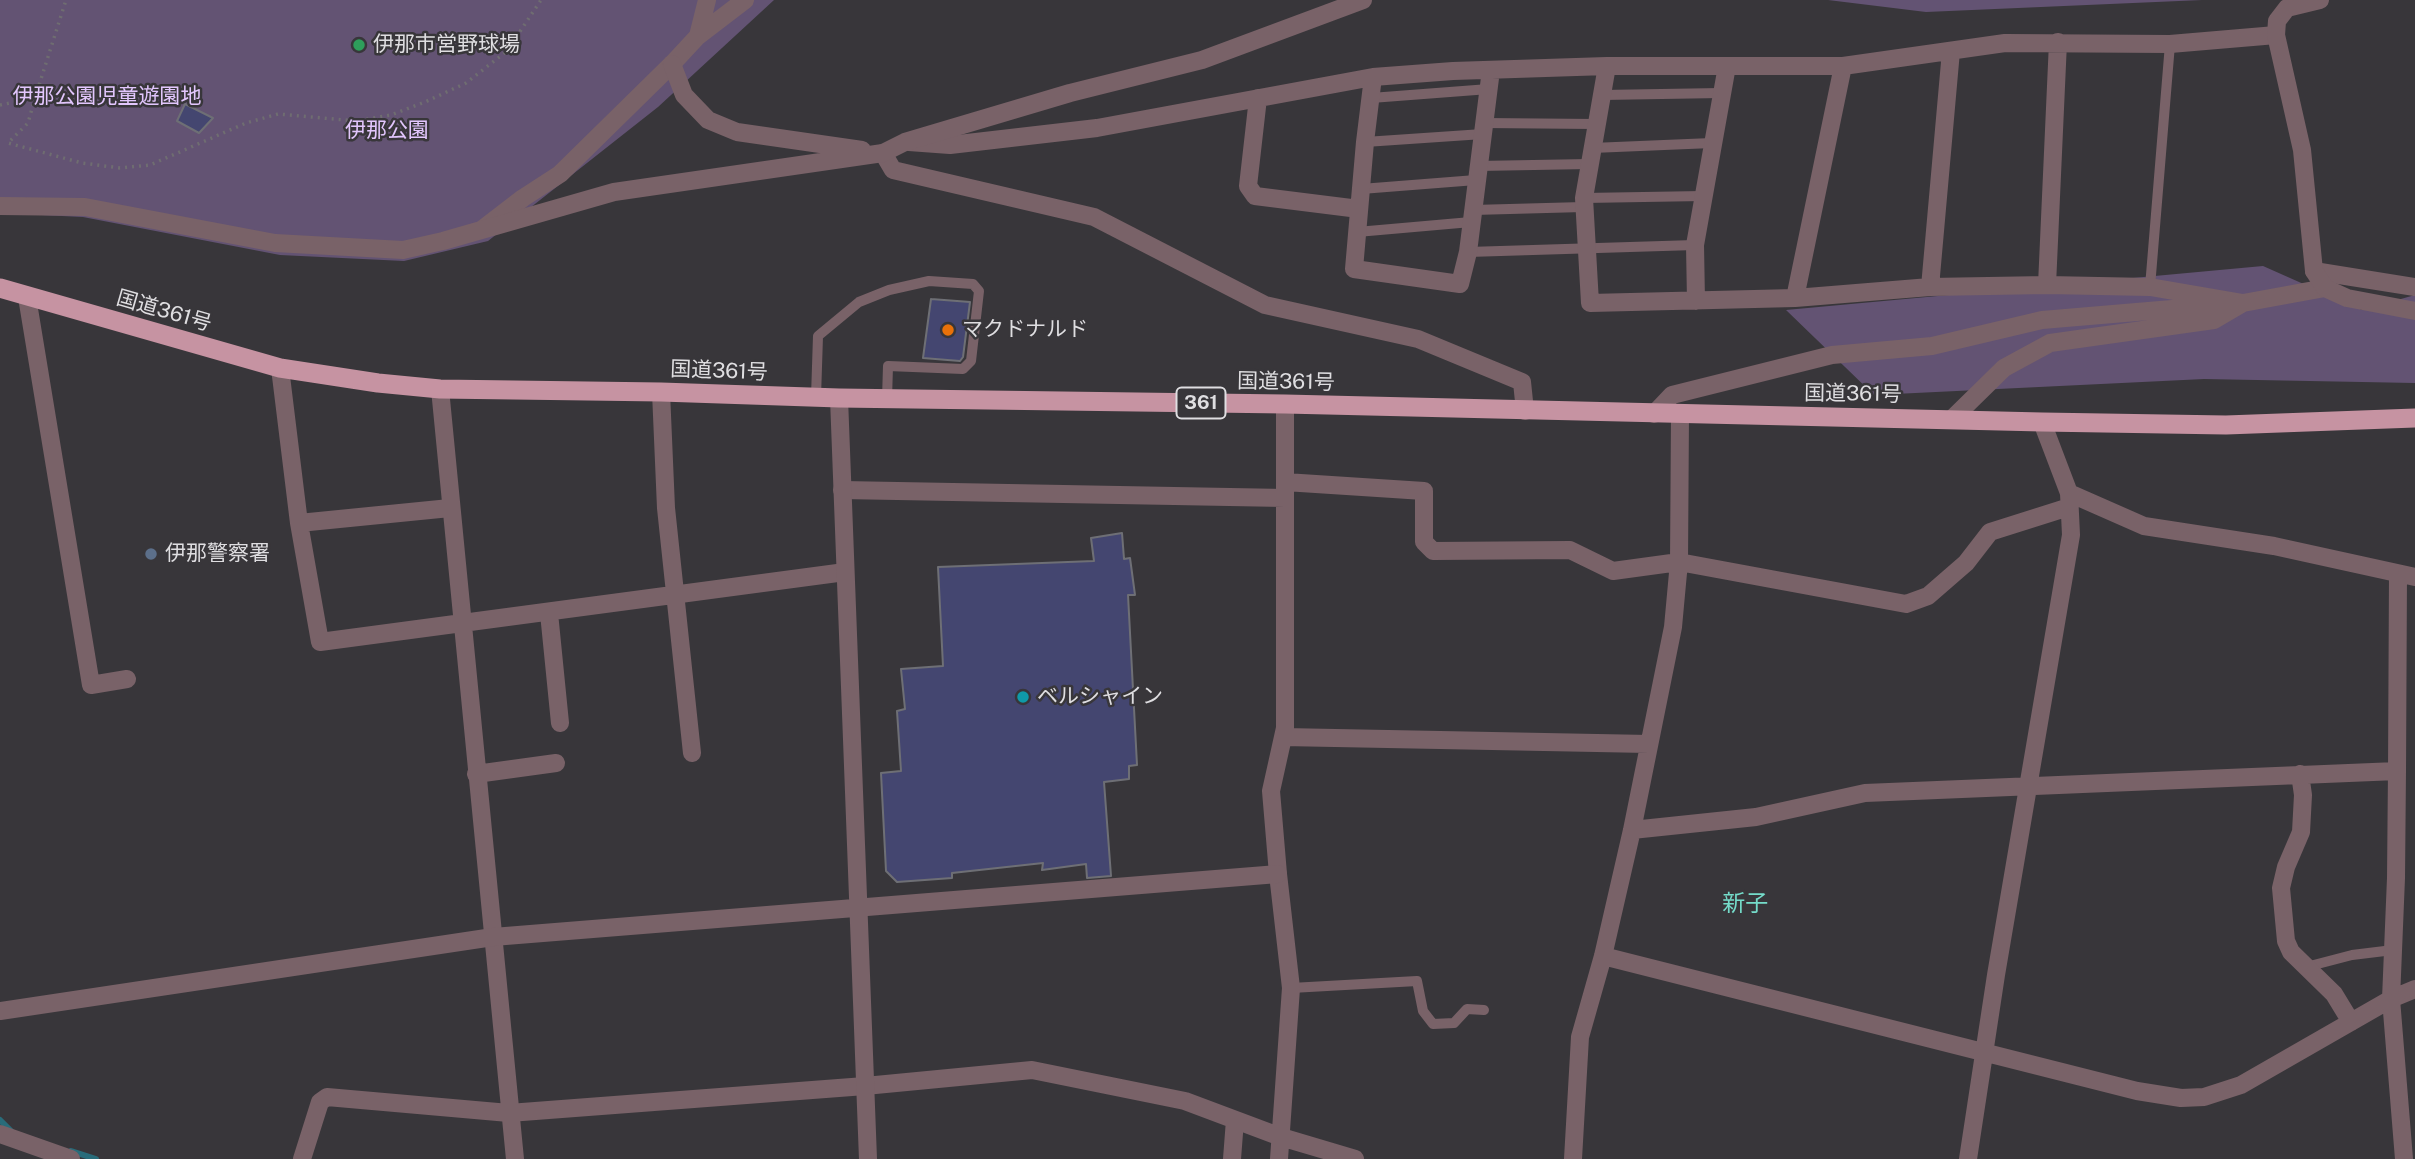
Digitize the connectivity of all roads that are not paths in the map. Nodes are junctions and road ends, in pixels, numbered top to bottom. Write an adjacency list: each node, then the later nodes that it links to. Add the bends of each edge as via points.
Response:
1 (707, 0): 6 (street)
2 (745, 0): 6 (street)
3 (1363, 0): 23 (street, via 1202,60)
4 (2320, 0): 5 (street, via 2287,8 2277,21)
5 (2276, 35): 8 (street); 40 (street, via 2302,150)
6 (698, 36): 10 (street)
7 (2058, 42): 8 (street); 9 (street); 41 (street)
8 (2170, 44): 43 (lane)
9 (1951, 51): 13 (street); 42 (street)
10 (672, 64): 26 (street, via 684,95 708,120 737,132); 35 (street, via 560,174)
11 (1607, 66): 12 (street); 14 (street); 18 (street)
12 (1727, 66): 13 (street); 17 (street)
13 (1843, 66): 48 (street)
14 (1491, 70): 15 (street); 16 (street)
15 (1373, 77): 19 (street); 20 (street)
16 (1489, 89): 19 (lane); 22 (street)
17 (1721, 93): 18 (lane); 25 (street)
18 (1602, 95): 21 (street)
19 (1371, 98): 24 (street)
20 (1258, 99): 23 (street, via 1097,128 950,145); 33 (street, via 1248,186 1255,196)
21 (1595, 124): 22 (lane); 27 (street)
22 (1483, 128): 24 (lane); 28 (street)
23 (905, 142): 26 (street)
24 (1365, 142): 29 (street)
25 (1712, 143): 27 (lane); 30 (street)
26 (883, 153): 35 (street, via 614,192); 59 (street, via 893,170 1094,217 1265,305 1418,338 1522,382)
27 (1590, 156): 28 (lane); 31 (street)
28 (1477, 173): 29 (lane); 34 (street)
29 (1361, 189): 33 (street)
30 (1703, 196): 31 (lane); 37 (street)
31 (1584, 203): 34 (lane); 38 (street)
32 (0, 206): 35 (street, via 85,207 275,243 342,248 403,250)
33 (1359, 209): 36 (street)
34 (1472, 216): 36 (lane); 39 (street)
35 (484, 228)
36 (1357, 232): 39 (street, via 1354,268 1460,284)
37 (1695, 245): 38 (lane); 49 (street)
38 (1586, 249): 39 (lane); 49 (street, via 1590,303)
39 (1468, 253)
40 (2314, 271): 44 (street); 46 (street)
41 (2047, 285): 42 (street); 43 (street)
42 (1930, 287): 48 (street)
43 (2150, 287): 50 (street)
44 (2415, 287)
45 (0, 288): 47 (highway, 国道361号 / 361)
46 (2325, 288): 50 (street); 51 (street, via 2347,298)
47 (27, 298): 52 (highway, 国道361号 / 361); 76 (street, via 91,685)
48 (1795, 298): 49 (street)
49 (1696, 301)
50 (2243, 303): 60 (street, via 2042,320 1932,346 1832,355 1672,396); 63 (street, via 2214,320 2050,343 2004,368)
51 (2415, 311)
52 (280, 368): 53 (highway, 国道361号 / 361); 69 (street)
53 (440, 389): 54 (highway, 国道361号 / 361); 68 (street)
54 (661, 392): 55 (highway, 国道361号 / 361); 73 (street, via 666,508)
55 (816, 397): 56 (highway, 国道361号 / 361); 57 (lane, via 818,336 859,302 929,281 973,284 979,291 971,361 962,369 888,366)
56 (839, 398): 57 (highway, 国道361号 / 361); 65 (street)
57 (887, 399): 58 (highway, 国道361号 / 361)
58 (1285, 404): 59 (highway, 国道361号 / 361); 66 (street)
59 (1525, 411): 60 (highway, 国道361号 / 361)
60 (1654, 414): 61 (highway, 国道361号 / 361)
61 (1680, 414): 63 (highway, 国道361号 / 361); 70 (street)
62 (2415, 418): 64 (highway, 国道361号 / 361, via 2226,425)
63 (1952, 419): 64 (highway, 国道361号 / 361)
64 (2042, 422): 67 (street)
65 (842, 490): 66 (street); 71 (street)
66 (1285, 490): 70 (street, via 1424,491 1424,542 1433,551 1570,550 1613,571); 78 (street)
67 (2069, 500): 70 (street, via 1990,532 1966,563 1928,596 1906,604); 72 (street, via 2144,526 2274,546); 85 (street, via 2071,535)
68 (450, 508): 69 (street); 75 (street)
69 (299, 523): 75 (street, via 320,642)
70 (1679, 562): 79 (street, via 1673,627)
71 (845, 572): 73 (street); 88 (street)
72 (2406, 575): 82 (street)
73 (676, 595): 74 (street); 80 (street)
74 (549, 613): 75 (street); 77 (street)
75 (461, 624): 83 (street)
76 (127, 679)
77 (560, 723)
78 (1283, 737): 79 (street); 87 (street, via 1271,791)
79 (1649, 744): 86 (street)
80 (692, 752)
81 (556, 763): 83 (street)
82 (2397, 771): 84 (street); 90 (street)
83 (476, 774): 89 (street)
84 (2300, 774): 85 (street); 92 (street, via 2301,832 2281,888 2286,941)
85 (2029, 786): 86 (street, via 1865,793 1756,817); 99 (street)
86 (1632, 830): 91 (street)
87 (1278, 874): 88 (street); 93 (street)
88 (859, 908): 89 (street); 100 (street)
89 (493, 937): 97 (street); 101 (street)
90 (2393, 950): 92 (lane); 95 (street)
91 (1602, 956): 99 (street); 112 (street, via 1580,1037)
92 (2306, 967): 98 (street, via 2334,994)
93 (1291, 988): 96 (lane, via 1417,981 1423,1011 1433,1024 1454,1023 1467,1009); 104 (street)
94 (2415, 989): 95 (street)
95 (2391, 999): 98 (street); 114 (street)
96 (1483, 1010)
97 (0, 1011)
98 (2351, 1022): 99 (street, via 2241,1085 2204,1097 2137,1091)
99 (1984, 1051): 113 (street)
100 (865, 1086): 101 (street); 102 (street, via 1032,1070 1185,1101); 108 (street)
101 (509, 1113): 106 (street, via 327,1097 320,1102); 107 (street)
102 (1235, 1120): 104 (street); 109 (street)
103 (0, 1134): 105 (street)
104 (1281, 1137): 110 (street); 111 (street)
105 (61, 1157)
106 (302, 1159)
107 (514, 1159)
108 (868, 1159)
109 (1232, 1159)
110 (1279, 1159)
111 (1355, 1159)
112 (1573, 1159)
113 (1968, 1159)
114 (2404, 1159)

